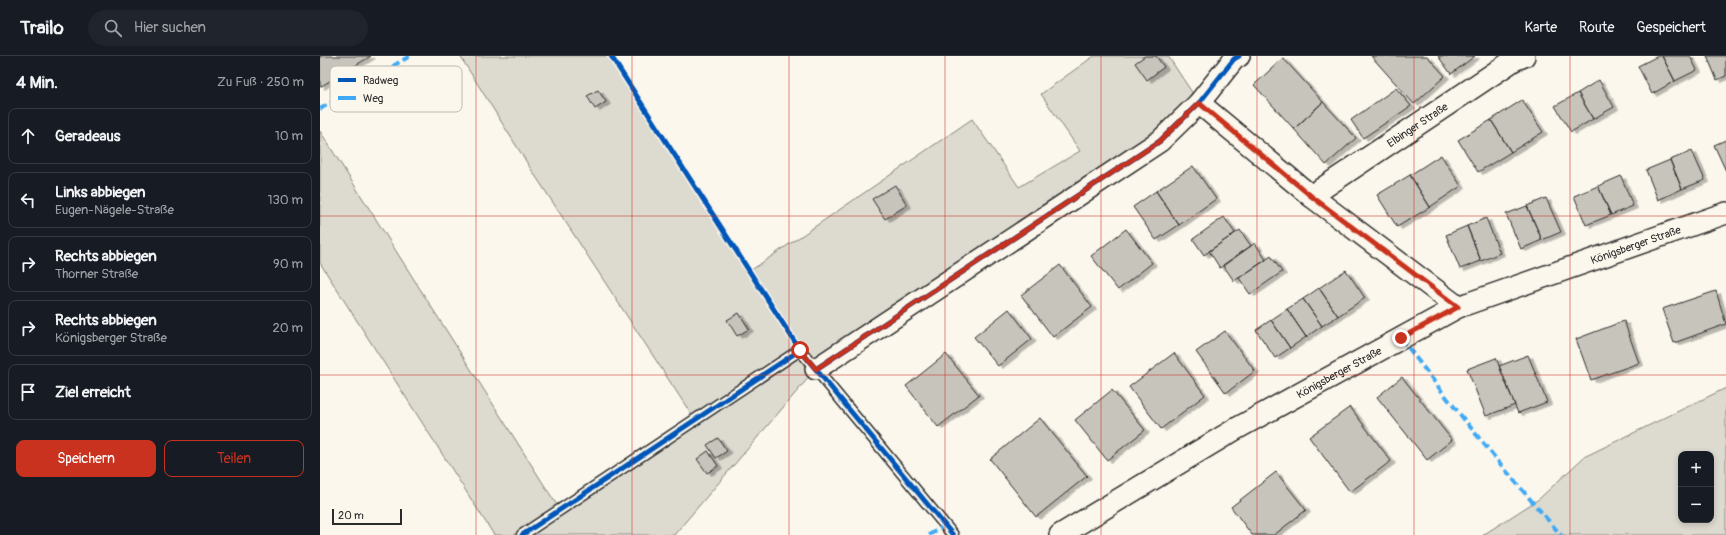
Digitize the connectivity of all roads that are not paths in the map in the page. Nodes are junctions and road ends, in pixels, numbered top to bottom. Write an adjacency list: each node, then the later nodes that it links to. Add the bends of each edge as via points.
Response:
1 (1239, 56): 3 (street)
2 (1524, 56): 4 (street, Elbinger Straße, via 1514,60)
3 (1199, 103): 4 (street); 7 (street, via 1160,141)
4 (1311, 196): 6 (street)
5 (1726, 213): 6 (street, Königsberger Straße)
6 (1458, 307): 10 (street, Königsberger Straße, via 1234,430)
7 (816, 369): 8 (lane, via 800,350); 9 (lane)
8 (522, 535)
9 (953, 535)
10 (1060, 535)

